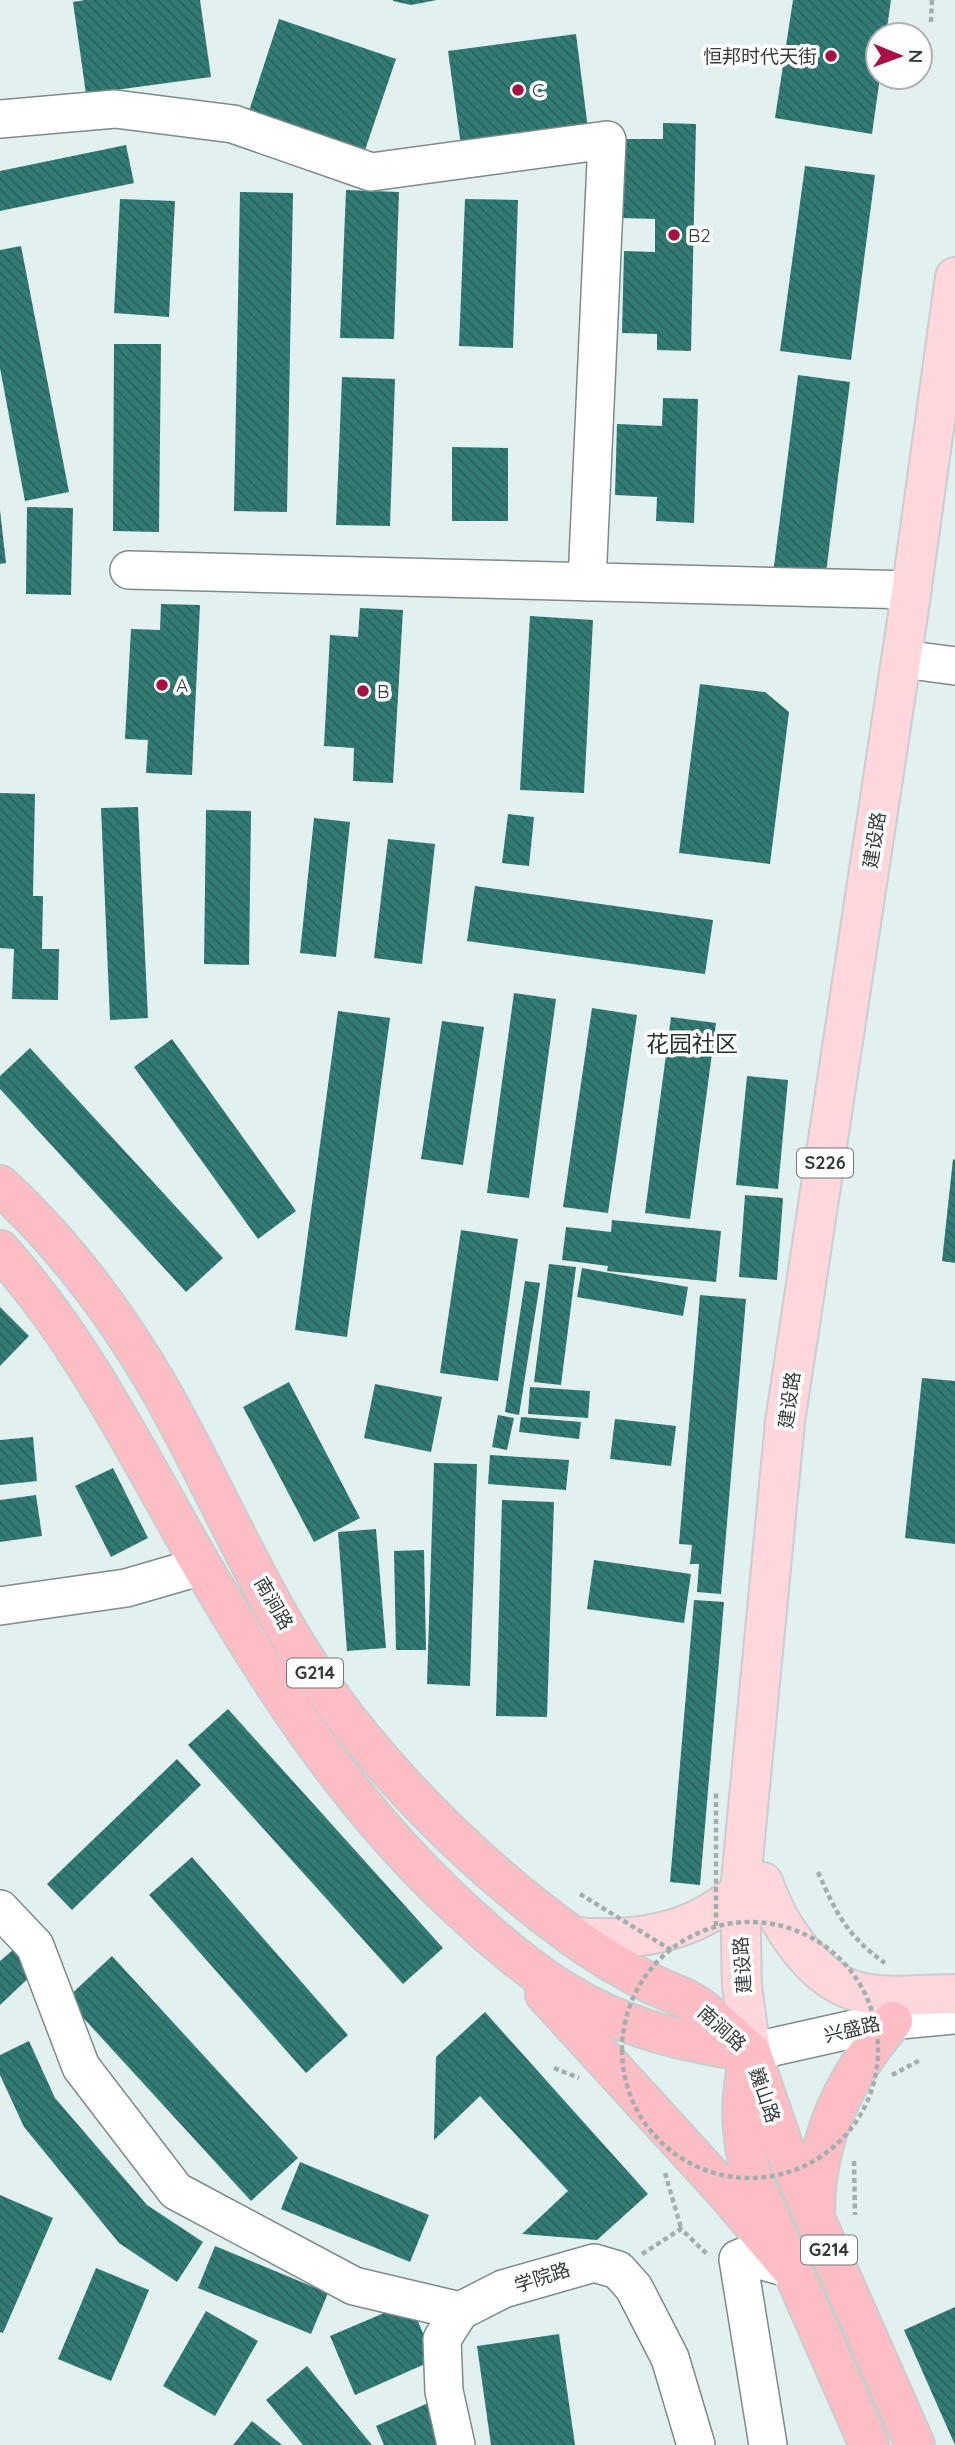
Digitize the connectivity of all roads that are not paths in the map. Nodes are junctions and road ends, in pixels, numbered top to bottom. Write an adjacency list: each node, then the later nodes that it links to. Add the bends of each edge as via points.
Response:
1 (0, 119): 5 (street, via 115,109 233,124 371,172 607,140)
2 (955, 277): 6 (main road, 建设路 / S226)
3 (955, 410): 7 (main road, 建设路 / S226)
4 (129, 570): 5 (street)
5 (587, 582): 6 (street)
6 (912, 590): 13 (main road, 建设路 / S226, via 785,1422)
7 (937, 663): 13 (main road, 建设路 / S226, via 808,1414)
8 (0, 1185): 10 (highway, 南涧路 / G214, via 54,1239 125,1333)
9 (0, 1250): 11 (highway, 南涧路 / G214, via 90,1367)
10 (241, 1546): 11 (highway); 15 (highway, 南涧路 / G214, via 312,1669 405,1789 494,1872)
11 (202, 1566): 12 (street, via 126,1588); 16 (highway, 南涧路 / G214, via 290,1712 354,1796 410,1861)
12 (0, 1606)
13 (751, 1886): 15 (main road, via 709,1914 669,1931 624,1939); 17 (main road, via 824,1973 837,1982 879,1994); 20 (main road, 建设路 / S226, via 762,1991)
14 (0, 1909): 25 (street, via 35,1946 81,2067 176,2192 354,2286)
15 (574, 1937): 20 (highway, 南涧路 / G214, via 696,2005)
16 (493, 1939): 20 (highway, 南涧路 / G214, via 551,1986 607,2017 669,2039); 21 (highway)
17 (955, 1994)
18 (955, 2015): 19 (street, 兴盛路)
19 (893, 2021): 20 (street, 兴盛路); 22 (highway, via 853,2072 827,2129 819,2158)
20 (751, 2052): 22 (highway, 巍山路 / G214, via 783,2146); 24 (highway, 巍山路 / G214, via 741,2109 743,2145 755,2187)
21 (723, 2189): 23 (street); 24 (highway)
22 (816, 2220): 30 (highway, 巍山路 / G214)
23 (738, 2263): 24 (street, via 745,2256); 28 (street)
24 (791, 2269): 29 (highway, 巍山路 / G214)
25 (460, 2311): 26 (street, via 442,2339 444,2391); 27 (street, 学院路, via 503,2289 580,2265 594,2263 618,2270 634,2288 670,2358)
26 (456, 2445)
27 (696, 2445)
28 (768, 2445)
29 (869, 2445)
30 (915, 2445)

